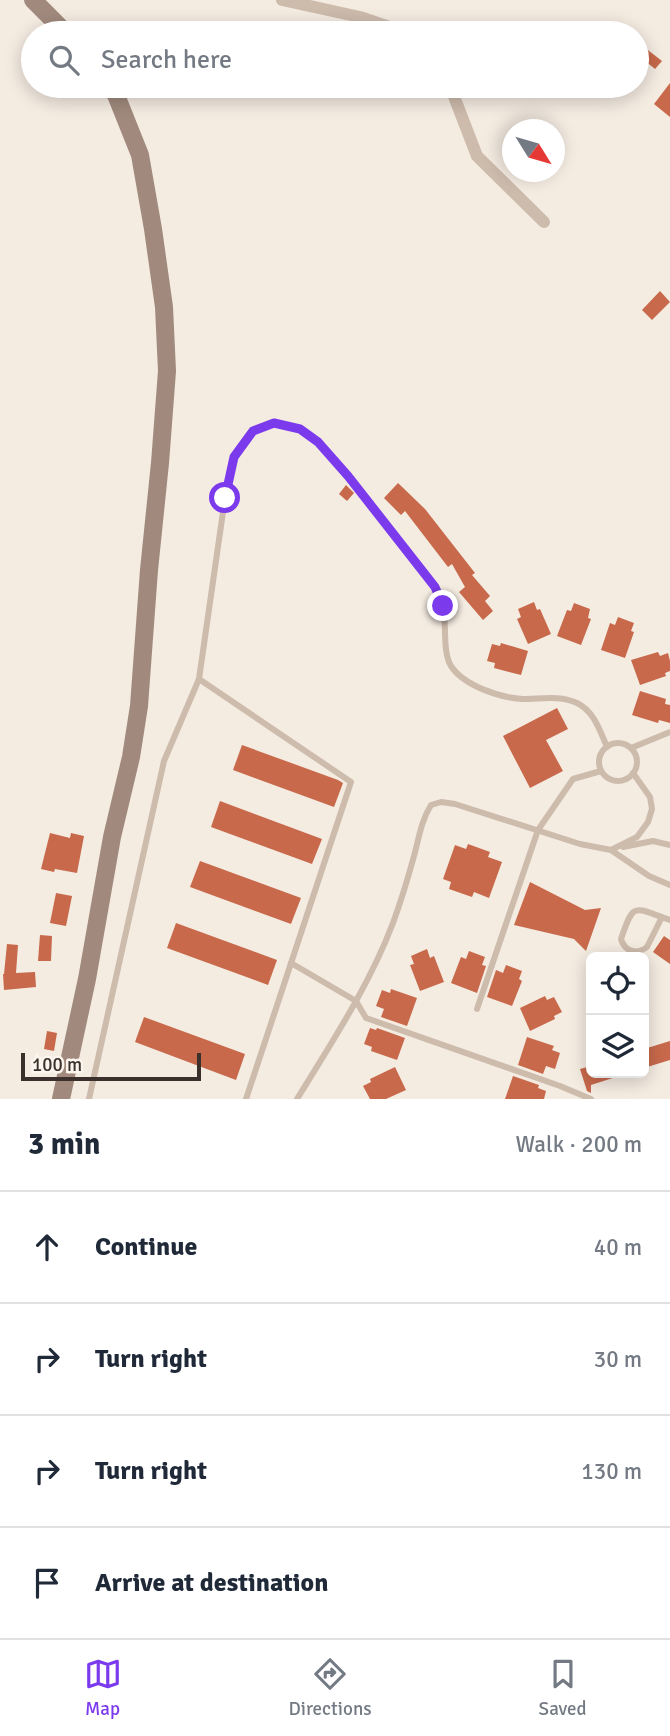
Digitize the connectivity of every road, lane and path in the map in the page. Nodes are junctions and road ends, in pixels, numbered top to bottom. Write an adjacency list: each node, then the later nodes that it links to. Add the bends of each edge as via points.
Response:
1 (33, 0): 3 (main road)
2 (282, 0): 4 (street)
3 (54, 21)
4 (370, 21)
5 (117, 98): 23 (main road, via 141,155 164,307 167,371 139,706)
6 (455, 98): 7 (street, via 477,156)
7 (544, 222)
8 (199, 679): 10 (lane, via 234,457 253,431 274,423 300,429 318,442 435,587 443,606 450,664 461,678 493,694 577,703 594,717); 20 (lane, via 351,782); 24 (lane, via 164,761)
9 (670, 732): 11 (lane)
10 (607, 747): 11 (lane, via 620,743); 12 (lane, via 599,758)
11 (631, 748): 13 (lane, via 637,760)
12 (601, 771): 13 (lane, via 616,781); 14 (lane, via 573,779)
13 (633, 774): 16 (lane, via 650,797 652,809 637,837)
14 (538, 830): 16 (lane); 21 (lane, via 455,804 431,805 393,924); 22 (lane)
15 (670, 845): 16 (lane, via 653,841)
16 (611, 850): 17 (lane, via 649,877)
17 (670, 885)
18 (662, 917): 18 (lane, via 642,910 631,913 621,939 625,948 634,952 647,947); 19 (lane)
19 (670, 920)
20 (291, 963): 21 (lane); 25 (lane)
21 (356, 1001): 26 (lane); 27 (lane, via 366,1018)
22 (477, 1009)
23 (61, 1099)
24 (89, 1099)
25 (246, 1099)
26 (297, 1099)
27 (591, 1099)

